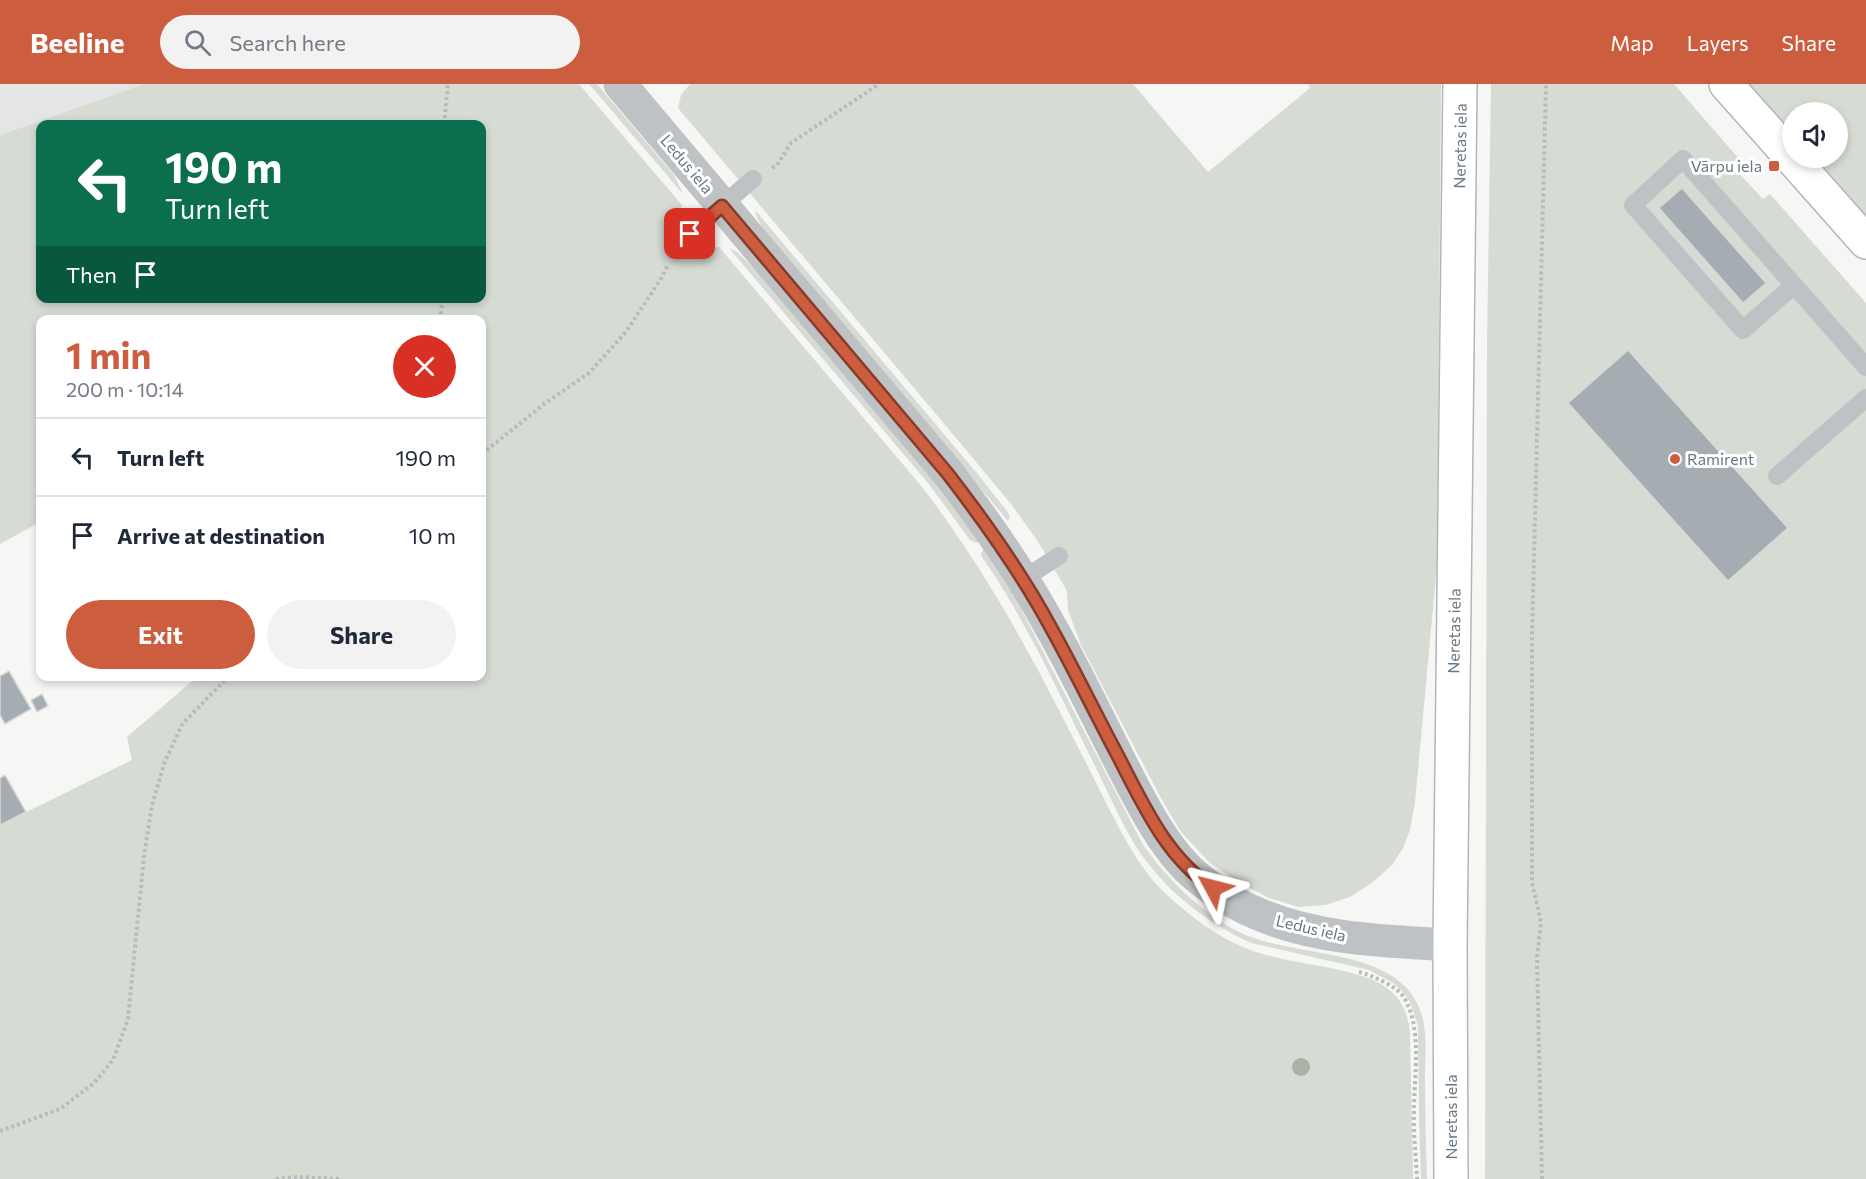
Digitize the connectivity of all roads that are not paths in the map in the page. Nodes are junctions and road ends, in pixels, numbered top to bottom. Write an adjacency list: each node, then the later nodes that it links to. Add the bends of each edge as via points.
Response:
1 (620, 84): 5 (street, Ledus iela)
2 (1460, 84): 14 (main road, Neretas iela)
3 (1726, 84): 6 (main road)
4 (753, 179): 5 (lane)
5 (722, 206): 7 (lane); 13 (street, Ledus iela, via 948,474)
6 (1866, 242)
7 (677, 244)
8 (1794, 285): 8 (lane, via 1683,159 1633,205 1743,330); 9 (lane)
9 (1866, 367)
10 (1866, 398): 11 (lane)
11 (1777, 476)
12 (1059, 556): 13 (lane)
13 (1023, 579): 14 (street, Ledus iela, via 1138,796 1168,846 1196,877 1230,900 1294,927 1359,939)
14 (1450, 945): 15 (main road, Neretas iela)
15 (1451, 1179)

